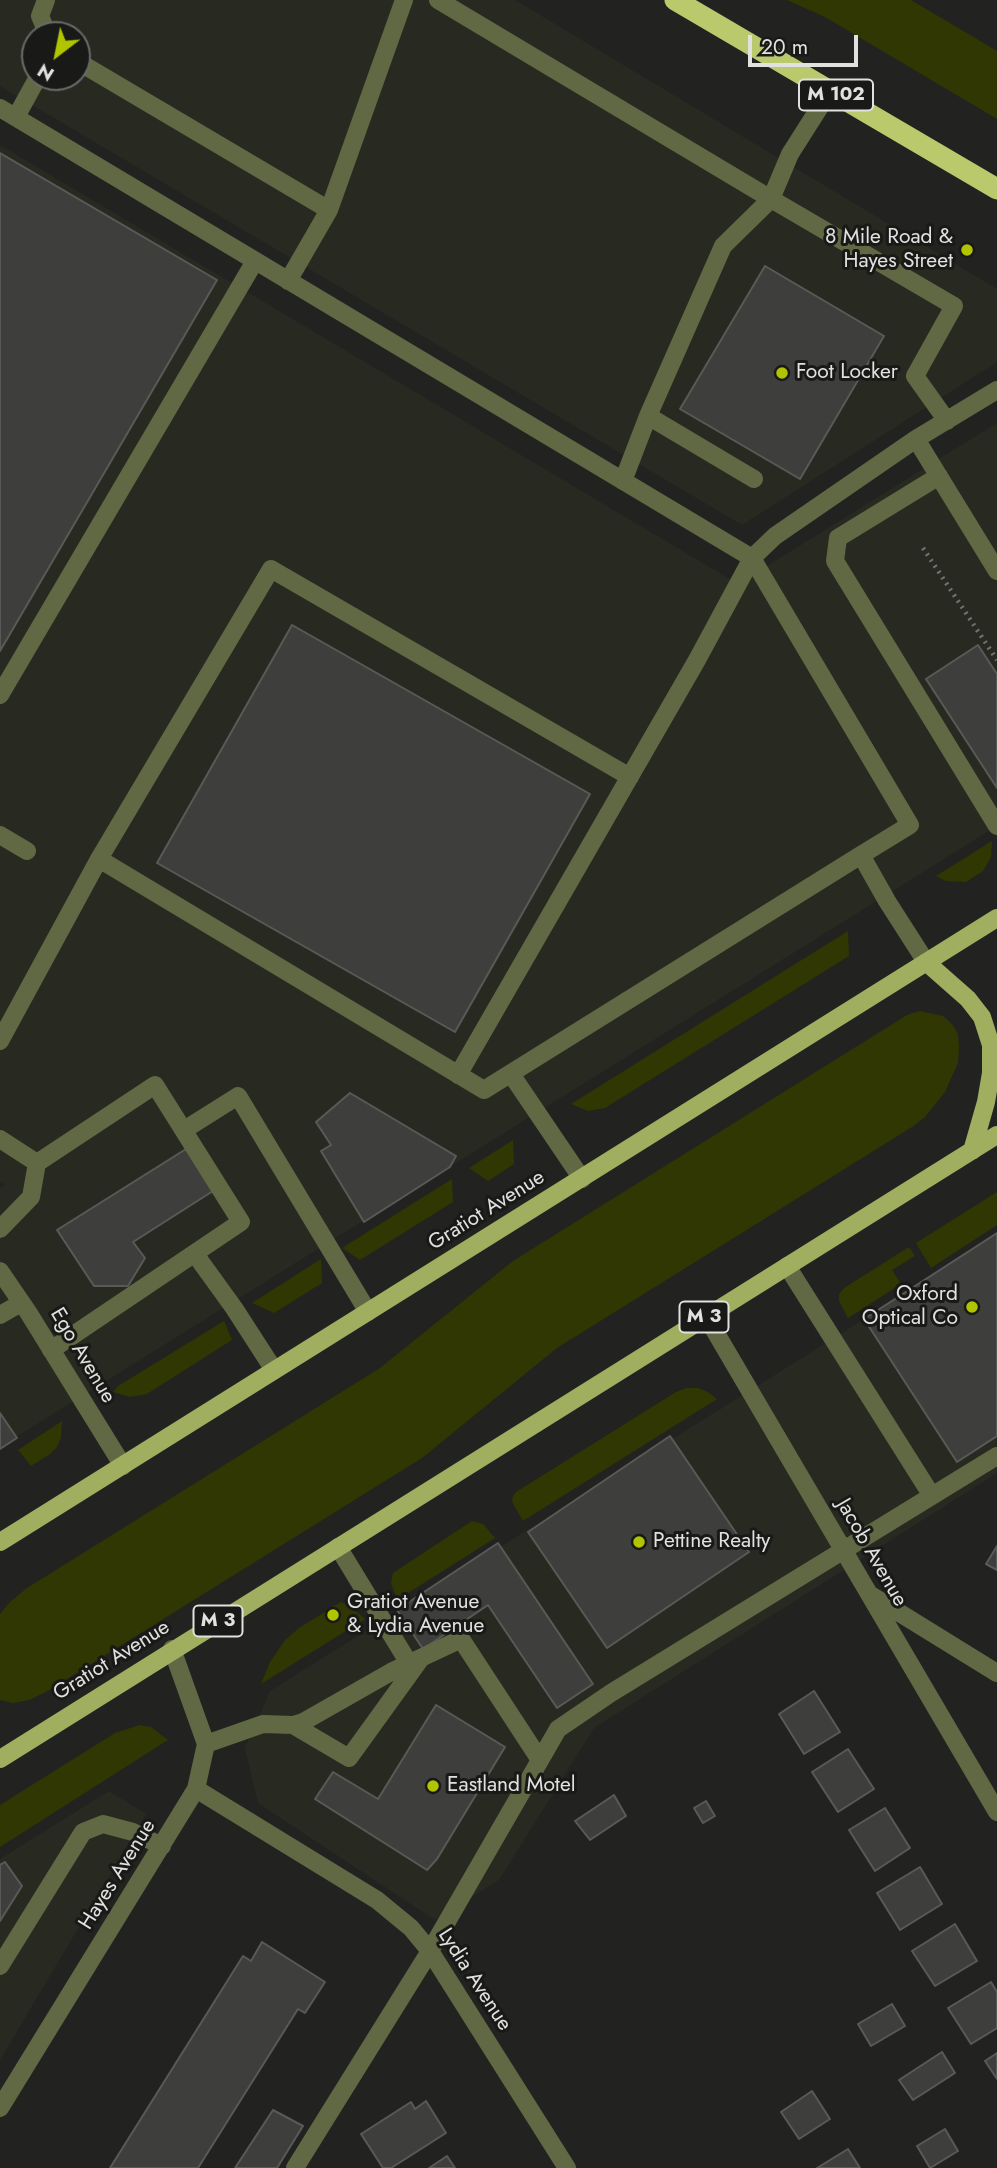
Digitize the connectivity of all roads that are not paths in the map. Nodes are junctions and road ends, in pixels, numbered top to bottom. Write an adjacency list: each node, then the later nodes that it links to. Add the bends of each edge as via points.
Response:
1 (46, 0): 5 (street)
2 (404, 0): 13 (street)
3 (438, 0): 12 (street)
4 (675, 0): 8 (highway, M 102)
5 (42, 21)
6 (91, 69): 13 (street)
7 (30, 91): 10 (street)
8 (830, 91): 11 (highway, M 102); 12 (street, via 790,154)
9 (0, 108): 10 (street)
10 (16, 117): 14 (street)
11 (997, 189)
12 (771, 199): 17 (street, via 723,246); 18 (street, via 954,306 915,376)
13 (329, 210): 15 (street)
14 (255, 261): 15 (street); 25 (street)
15 (288, 281): 22 (street)
16 (997, 390): 18 (street)
17 (648, 416): 21 (street); 22 (street)
18 (947, 421): 19 (street)
19 (916, 439): 20 (street); 23 (street, via 775,536)
20 (939, 476): 24 (street); 27 (street, via 838,538 835,561)
21 (754, 479)
22 (623, 481): 23 (street)
23 (751, 558): 26 (street); 30 (street, via 910,825)
24 (997, 571)
25 (0, 695)
26 (630, 776): 31 (street, via 271,569); 36 (street)
27 (997, 826)
28 (0, 835): 29 (street)
29 (27, 851)
30 (862, 855): 33 (street); 35 (street)
31 (99, 859): 34 (street); 36 (street)
32 (997, 918): 33 (main road, Gratiot Avenue)
33 (926, 962): 40 (main road, via 968,999 982,1017 991,1045 986,1102); 42 (main road, Gratiot Avenue)
34 (0, 1041)
35 (511, 1074): 36 (street, via 484,1090); 42 (street)
36 (458, 1075)
37 (184, 1130): 41 (street, via 155,1085); 44 (street, via 241,1222); 48 (street, via 238,1097)
38 (997, 1135): 40 (main road, Gratiot Avenue / M 3)
39 (0, 1139): 41 (street)
40 (972, 1151): 45 (main road, Gratiot Avenue / M 3)
41 (37, 1163): 43 (street, via 31,1197)
42 (582, 1179): 48 (main road, Gratiot Avenue)
43 (0, 1229)
44 (195, 1254): 51 (street); 52 (street)
45 (787, 1266): 50 (main road, Gratiot Avenue / M 3); 55 (street)
46 (0, 1272): 47 (street, Ego Avenue)
47 (21, 1303): 49 (street); 51 (street, Ego Avenue)
48 (368, 1312): 52 (main road, Gratiot Avenue)
49 (0, 1315)
50 (706, 1316): 57 (main road, Gratiot Avenue / M 3); 58 (street, Jacob Avenue)
51 (51, 1350): 54 (street, Ego Avenue)
52 (274, 1370): 54 (main road, Gratiot Avenue)
53 (997, 1456): 55 (street)
54 (123, 1466): 56 (main road, Gratiot Avenue)
55 (932, 1496): 58 (street)
56 (0, 1542)
57 (338, 1547): 60 (main road, Gratiot Avenue / M 3); 61 (street)
58 (843, 1551): 59 (street, Jacob Avenue); 66 (street, via 558,1729)
59 (867, 1592): 62 (street); 68 (street, Jacob Avenue)
60 (172, 1649): 64 (street); 65 (main road, Gratiot Avenue / M 3)
61 (415, 1662): 63 (street); 63 (street, via 349,1758); 66 (street, via 461,1639)
62 (997, 1673)
63 (292, 1725): 64 (street, via 263,1724)
64 (206, 1744): 67 (street, Hayes Avenue)
65 (5, 1750)
66 (540, 1760): 70 (street)
67 (196, 1790): 69 (street, Hayes Avenue); 70 (street, Lydia Avenue, via 377,1900)
68 (997, 1812)
69 (162, 1846): 71 (street, via 103,1824 83,1832); 72 (street, Hayes Avenue)
70 (430, 1951): 74 (street); 75 (street, Lydia Avenue)
71 (0, 1966)
72 (5, 2084): 73 (street, Hayes Avenue)
73 (0, 2108)
74 (295, 2168)
75 (567, 2168)

